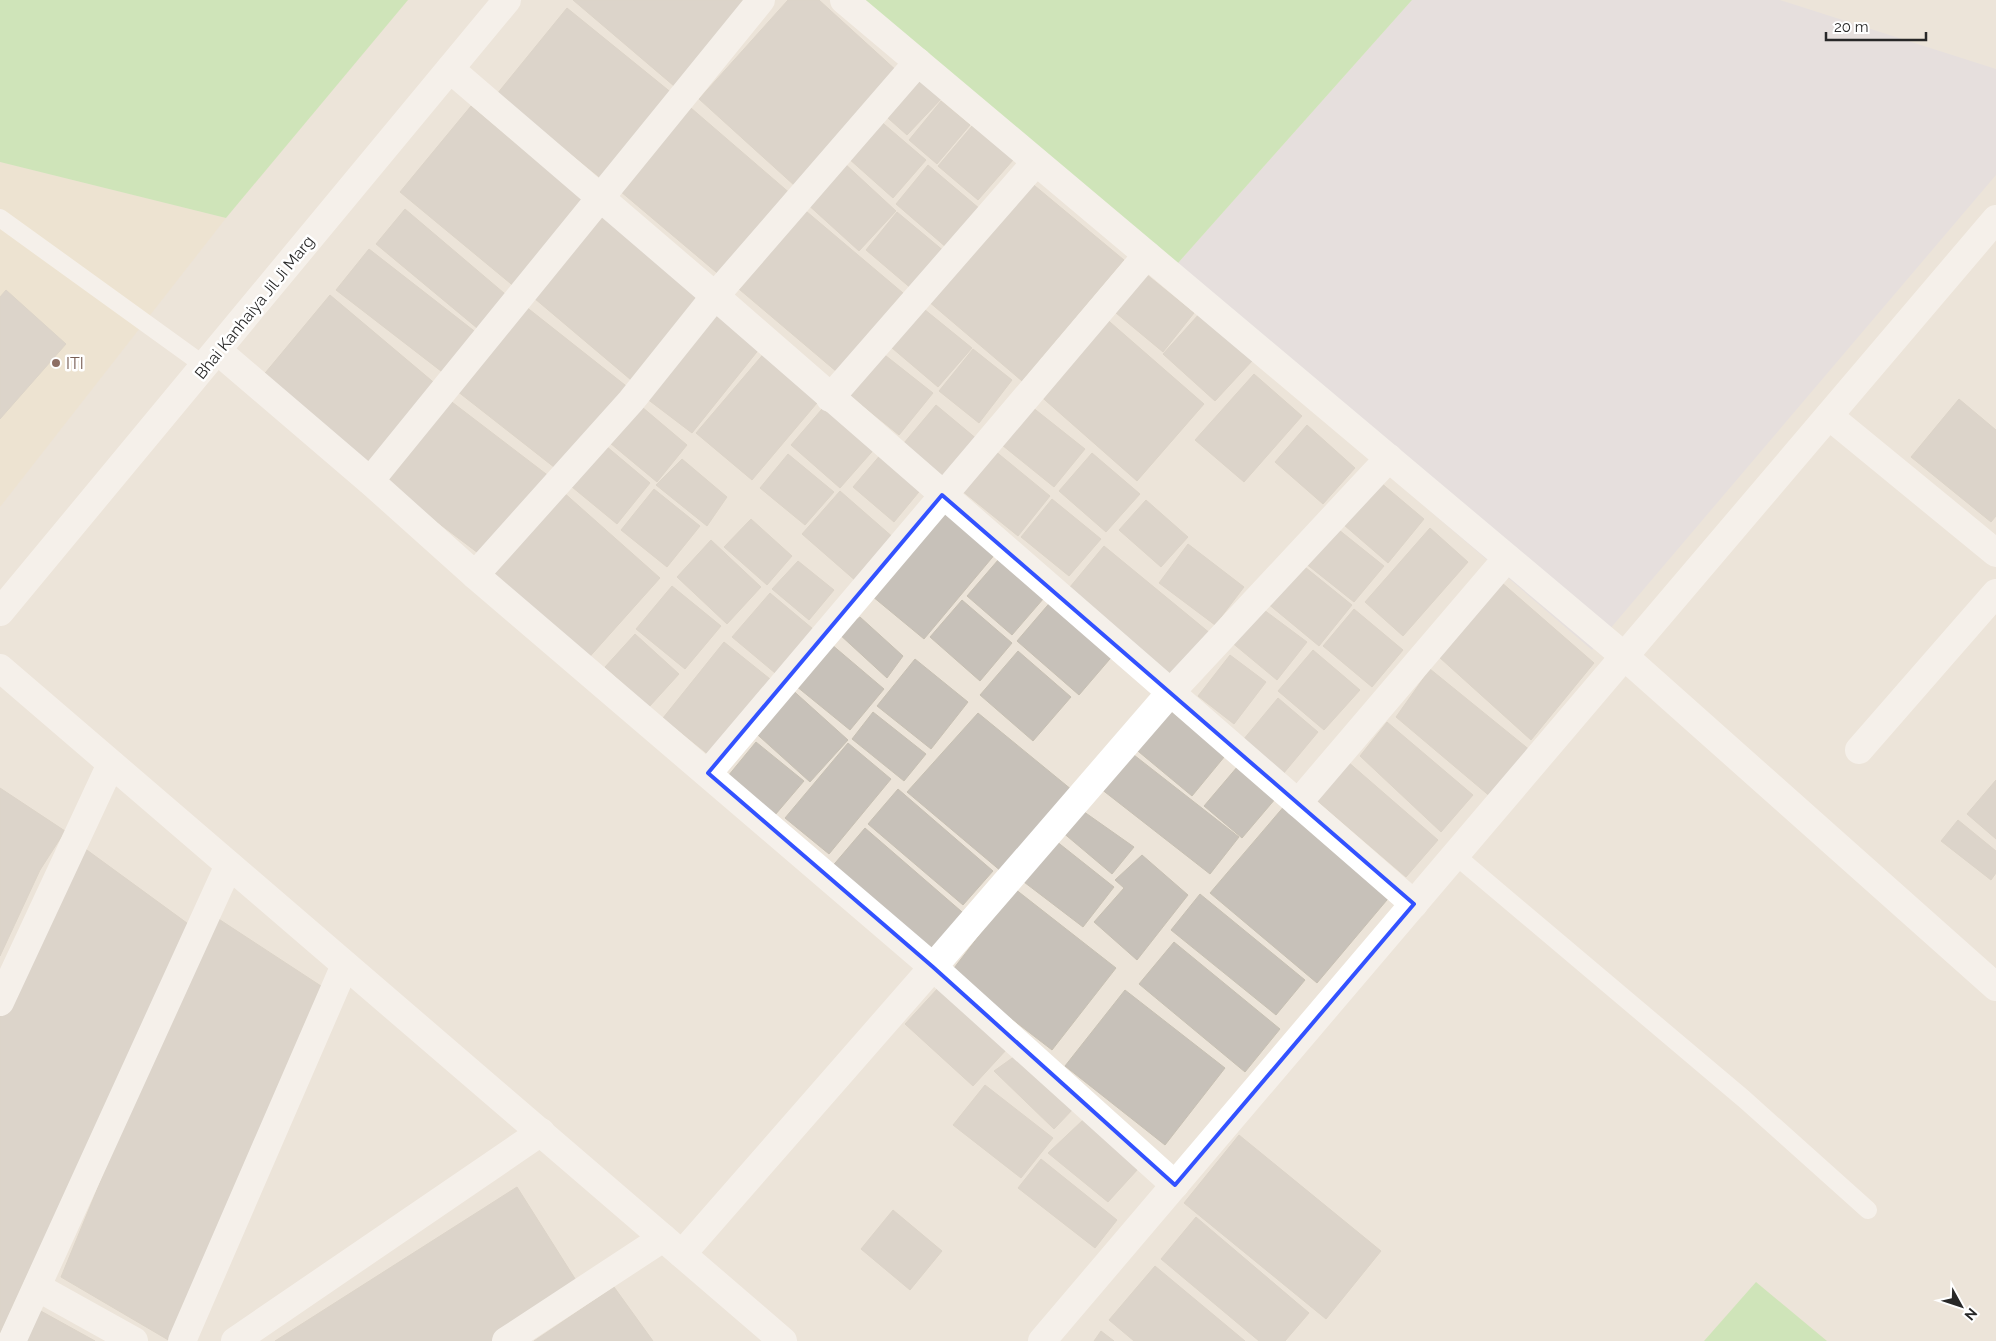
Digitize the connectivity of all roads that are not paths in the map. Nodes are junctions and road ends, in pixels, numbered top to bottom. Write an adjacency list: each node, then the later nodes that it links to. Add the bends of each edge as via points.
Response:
1 (506, 0): 5 (street, Bhai Kanhaiya Jil Ji Marg)
2 (761, 0): 7 (street)
3 (844, 0): 4 (street)
4 (918, 62): 6 (street); 11 (street)
5 (450, 69): 7 (street); 12 (street, Bhai Kanhaiya Jil Ji Marg)
6 (1036, 162): 10 (street); 13 (street)
7 (599, 198): 11 (street); 16 (street)
8 (0, 218): 12 (lane)
9 (1996, 219): 14 (street)
10 (1147, 255): 15 (street); 17 (street)
11 (715, 296): 13 (street); 20 (street, via 632,401)
12 (211, 358): 16 (street); 22 (street, Bhai Kanhaiya Jil Ji Marg)
13 (830, 398): 17 (street)
14 (1829, 416): 18 (street); 23 (street)
15 (1388, 458): 19 (street); 25 (street)
16 (370, 481): 20 (street)
17 (942, 496): 25 (street); 28 (street)
18 (1996, 553)
19 (1507, 558): 23 (street); 29 (street)
20 (475, 574): 28 (street)
21 (1996, 593): 26 (street)
22 (0, 612)
23 (1624, 656): 30 (street); 35 (street)
24 (0, 668): 27 (street)
25 (1170, 693): 29 (street); 34 (street)
26 (1859, 750)
27 (112, 764): 31 (street); 36 (street)
28 (708, 773): 34 (street)
29 (1298, 803): 32 (street)
30 (1455, 856): 32 (street); 39 (lane, via 1744,1099)
31 (229, 864): 33 (street); 41 (street)
32 (1414, 904): 38 (street)
33 (345, 964): 37 (street); 44 (street)
34 (934, 967): 38 (street); 40 (street)
35 (1996, 987)
36 (0, 1002)
37 (540, 1132): 40 (street); 45 (street)
38 (1175, 1185): 48 (street)
39 (1868, 1210)
40 (673, 1246): 46 (street); 47 (street)
41 (36, 1287): 42 (street); 43 (street)
42 (12, 1341)
43 (134, 1341)
44 (182, 1341)
45 (235, 1341)
46 (506, 1341)
47 (783, 1341)
48 (1042, 1341)

